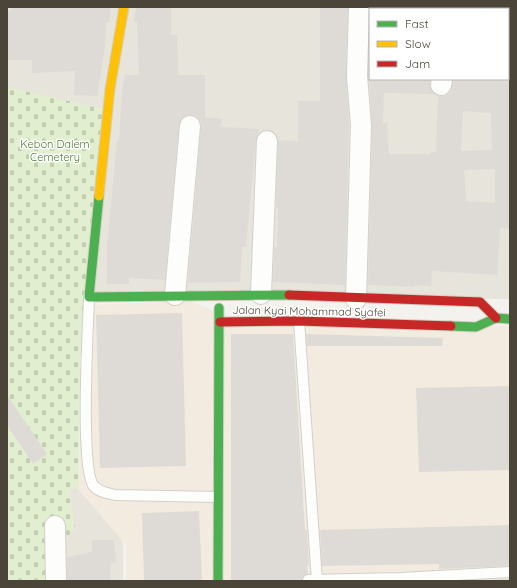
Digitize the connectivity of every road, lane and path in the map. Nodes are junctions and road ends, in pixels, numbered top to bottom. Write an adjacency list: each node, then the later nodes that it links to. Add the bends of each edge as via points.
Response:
1 (124, 7): 8 (street, via 110,89)
2 (359, 7): 9 (street, via 357,76 361,125)
3 (190, 126): 6 (street)
4 (267, 141): 5 (street)
5 (261, 294): 7 (street); 9 (street)
6 (176, 295): 7 (street); 8 (street)
7 (218, 295): 13 (street)
8 (89, 297): 14 (lane, via 86,451 93,485 102,493 115,495)
9 (356, 299): 10 (street, via 480,302)
10 (496, 318): 11 (street, Jalan Kyai Mohammad Syafei); 12 (street, Jalan Kyai Mohammad Syafei, via 476,327)
11 (510, 319)
12 (299, 321): 13 (street, Jalan Kyai Mohammad Syafei); 18 (lane)
13 (220, 322): 14 (street, Jalan Kyai Mohammad Syafei)
14 (218, 497): 21 (street, Jalan Kyai Mohammad Syafei)
15 (55, 526): 20 (street)
16 (510, 572): 17 (lane)
17 (495, 577): 19 (lane)
18 (314, 580): 19 (lane)
19 (401, 580)
20 (56, 581)
21 (218, 581)

